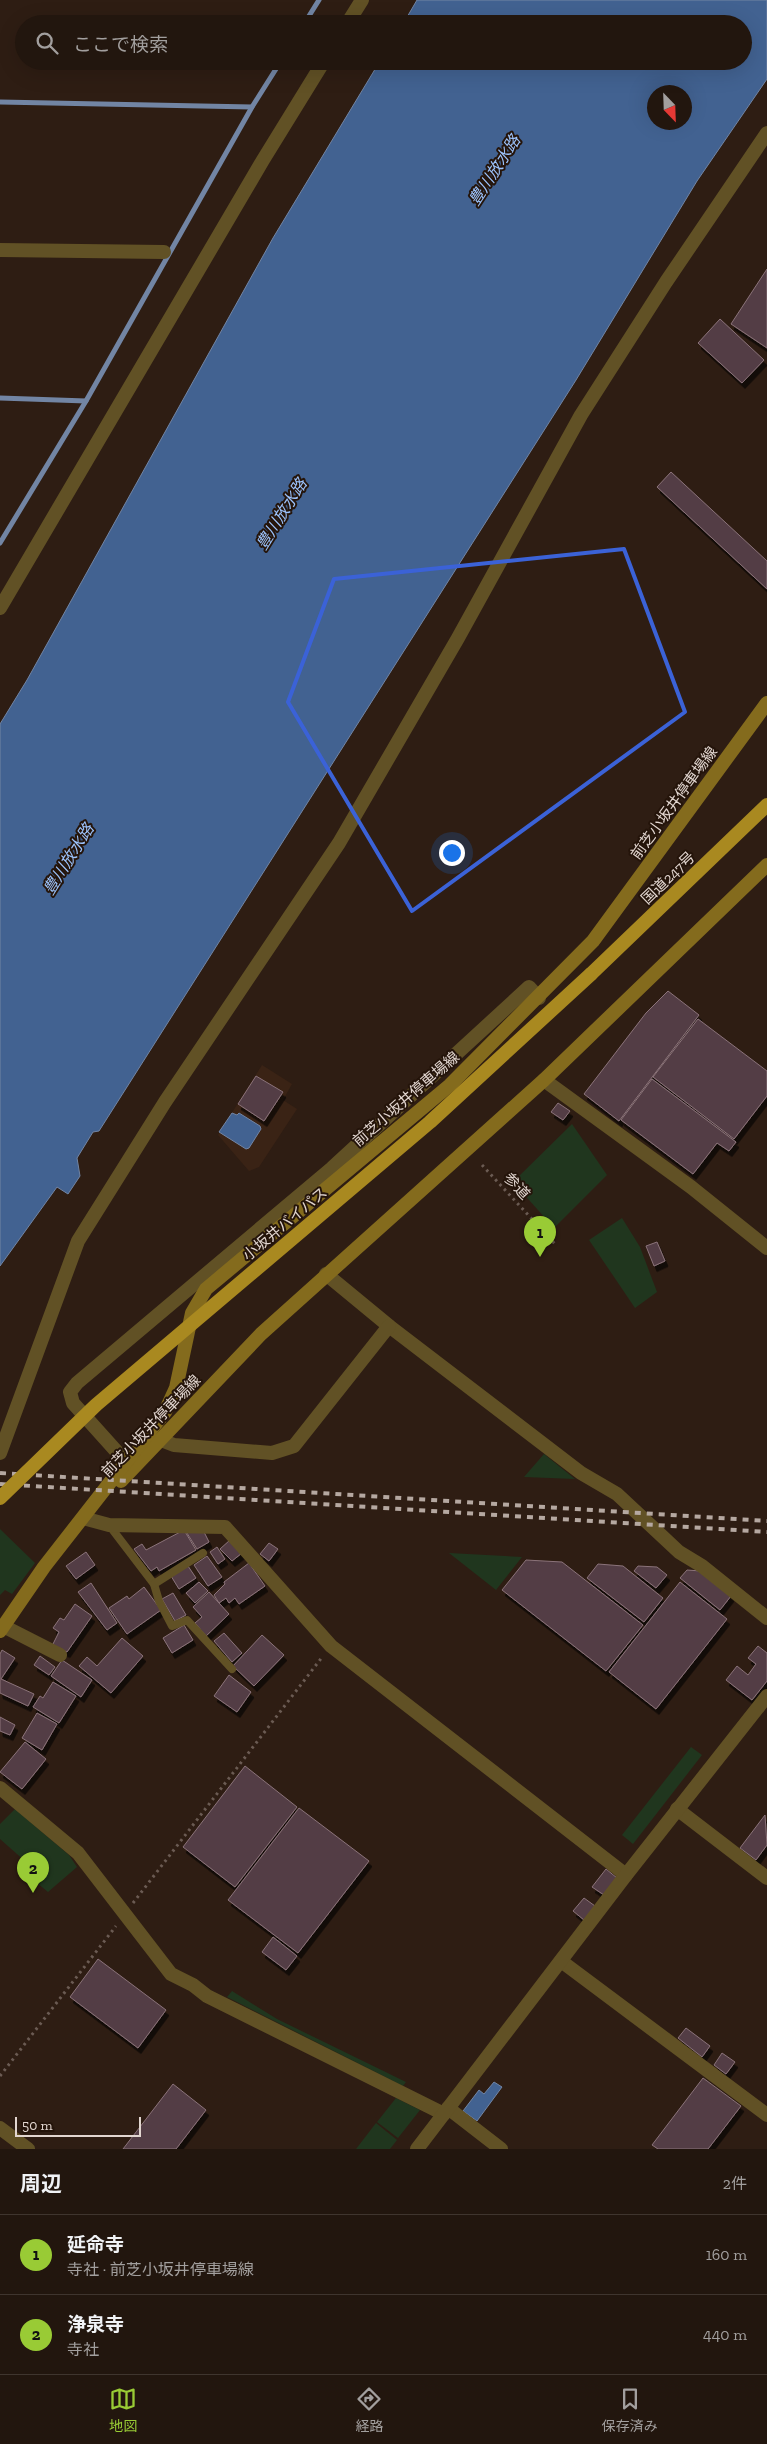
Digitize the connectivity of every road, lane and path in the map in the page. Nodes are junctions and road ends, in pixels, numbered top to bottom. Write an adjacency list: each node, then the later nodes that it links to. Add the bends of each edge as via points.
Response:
1 (362, 0): 2 (street)
2 (353, 15)
3 (318, 70): 7 (street)
4 (767, 133): 20 (street, via 581,415 458,638 339,843 165,1102 78,1241)
5 (0, 250): 6 (street)
6 (164, 252)
7 (0, 608)
8 (767, 703): 12 (main road, 前芝小坂井停車場線, via 593,941)
9 (767, 805): 11 (highway, 国道247号)
10 (767, 865): 13 (main road, 前芝小坂井停車場線)
11 (591, 974): 22 (highway, 小坂井バイパス, bridge, via 430,1122 96,1405)
12 (539, 998): 21 (main road, 前芝小坂井停車場線, via 450,1085 206,1289 192,1312 176,1388 165,1412); 21 (street, via 529,987 332,1168 77,1384 70,1392 73,1403)
13 (544, 1080): 16 (street, via 691,1187); 17 (main road, 前芝小坂井停車場線)
14 (482, 1165): 15 (path, 参道)
15 (555, 1244)
16 (767, 1248)
17 (326, 1274): 18 (street); 19 (main road, 前芝小坂井停車場線, via 260,1334)
18 (389, 1326): 19 (street, via 294,1446 272,1453 174,1445); 27 (street, via 581,1474 618,1494 679,1552 702,1566)
19 (161, 1440): 23 (main road, 前芝小坂井停車場線)
20 (0, 1453)
21 (126, 1462): 23 (main road, 前芝小坂井停車場線)
22 (0, 1498)
23 (84, 1518): 24 (street); 28 (main road, 前芝小坂井停車場線)
24 (109, 1525): 26 (lane); 29 (street, via 225,1527)
25 (203, 1553): 26 (lane)
26 (154, 1584): 31 (lane, via 172,1626 187,1620)
27 (767, 1618)
28 (1, 1628): 30 (street)
29 (331, 1646): 35 (street); 37 (path)
30 (60, 1655)
31 (232, 1669)
32 (767, 1696): 34 (street)
33 (0, 1788): 37 (street, via 78,1853)
34 (677, 1809): 35 (street); 36 (street)
35 (626, 1875): 38 (street)
36 (767, 1878)
37 (124, 1915): 39 (path); 40 (street, via 171,1974 208,1996)
38 (561, 1961): 40 (street); 41 (street)
39 (0, 2076)
40 (446, 2111): 44 (street); 45 (street)
41 (767, 2115)
42 (0, 2128): 43 (street)
43 (28, 2149)
44 (417, 2149)
45 (501, 2149)

